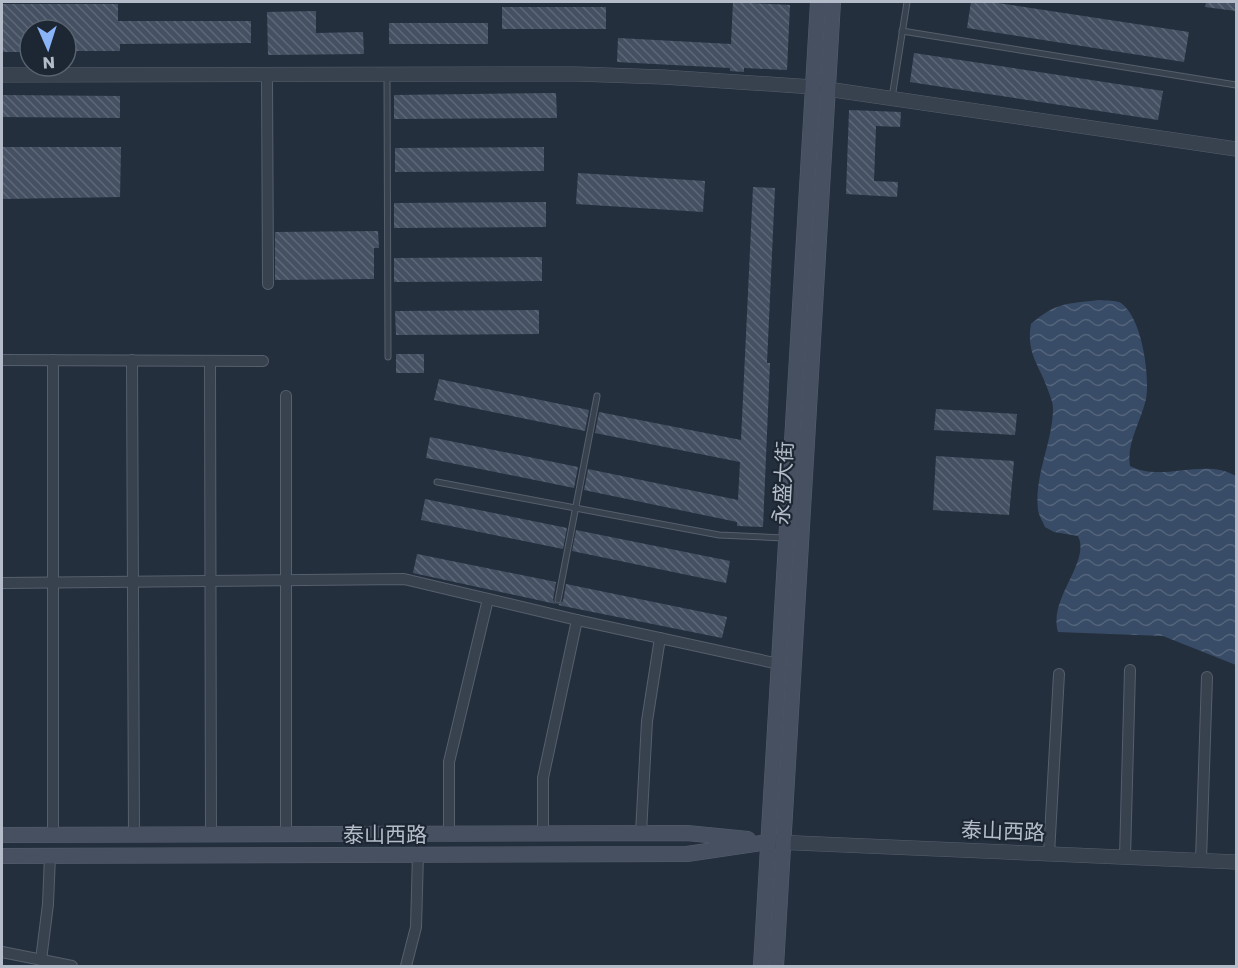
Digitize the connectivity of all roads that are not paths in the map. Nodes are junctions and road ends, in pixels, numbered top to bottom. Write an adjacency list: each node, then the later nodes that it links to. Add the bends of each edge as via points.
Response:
1 (818, 2): 9 (main road, 永盛大街)
2 (832, 2): 9 (main road, 永盛大街)
3 (907, 2): 4 (lane)
4 (902, 31): 8 (lane); 10 (lane)
5 (387, 74): 7 (street); 9 (street, via 588,74); 13 (lane)
6 (2, 75): 7 (street)
7 (267, 75): 12 (street)
8 (1236, 85)
9 (820, 88): 10 (street); 23 (main road, 永盛大街); 45 (main road, 永盛大街)
10 (892, 99): 11 (street)
11 (1236, 149)
12 (268, 284)
13 (388, 357)
14 (2, 360): 15 (street)
15 (53, 360): 16 (street); 28 (street)
16 (132, 360): 17 (street); 25 (street)
17 (210, 361): 18 (street); 26 (street)
18 (263, 361)
19 (286, 396): 24 (street)
20 (597, 396): 22 (lane)
21 (437, 482): 22 (lane)
22 (576, 508): 23 (lane, via 719,535); 30 (lane)
23 (786, 538): 33 (main road, 永盛大街)
24 (286, 580): 26 (street); 29 (street, via 404,579); 41 (street)
25 (133, 581): 26 (street); 28 (street); 44 (street)
26 (210, 581): 40 (street)
27 (2, 582): 28 (street)
28 (53, 582): 43 (street)
29 (488, 599): 31 (street); 37 (street, via 449,762)
30 (558, 600)
31 (577, 620): 32 (street); 38 (street, via 543,778)
32 (660, 638): 33 (street); 39 (street, via 647,721)
33 (779, 664): 45 (main road, 永盛大街)
34 (1130, 670): 50 (street)
35 (1059, 674): 47 (street)
36 (1207, 677): 51 (street)
37 (449, 833): 38 (main road, 泰山西路); 41 (main road, 泰山西路)
38 (543, 833): 39 (main road, 泰山西路)
39 (641, 833): 45 (main road, 泰山西路, via 687,833)
40 (211, 834): 41 (main road, 泰山西路); 44 (main road, 泰山西路)
41 (286, 834)
42 (2, 835): 43 (main road, 泰山西路)
43 (53, 835): 44 (main road, 泰山西路)
44 (134, 835)
45 (776, 842): 46 (main road, 泰山西路, via 687,854); 47 (street, 泰山西路); 57 (main road, 永盛大街); 58 (main road, 永盛大街)
46 (418, 854): 49 (main road, 泰山西路); 56 (street, via 416,927)
47 (1048, 854): 50 (street, 泰山西路)
48 (2, 856): 49 (main road, 泰山西路)
49 (50, 856): 54 (street)
50 (1125, 857): 51 (street, 泰山西路)
51 (1202, 860): 52 (street, 泰山西路)
52 (1236, 862)
53 (2, 952): 54 (street)
54 (41, 960): 55 (street)
55 (72, 966)
56 (406, 966)
57 (761, 966)
58 (776, 966)

